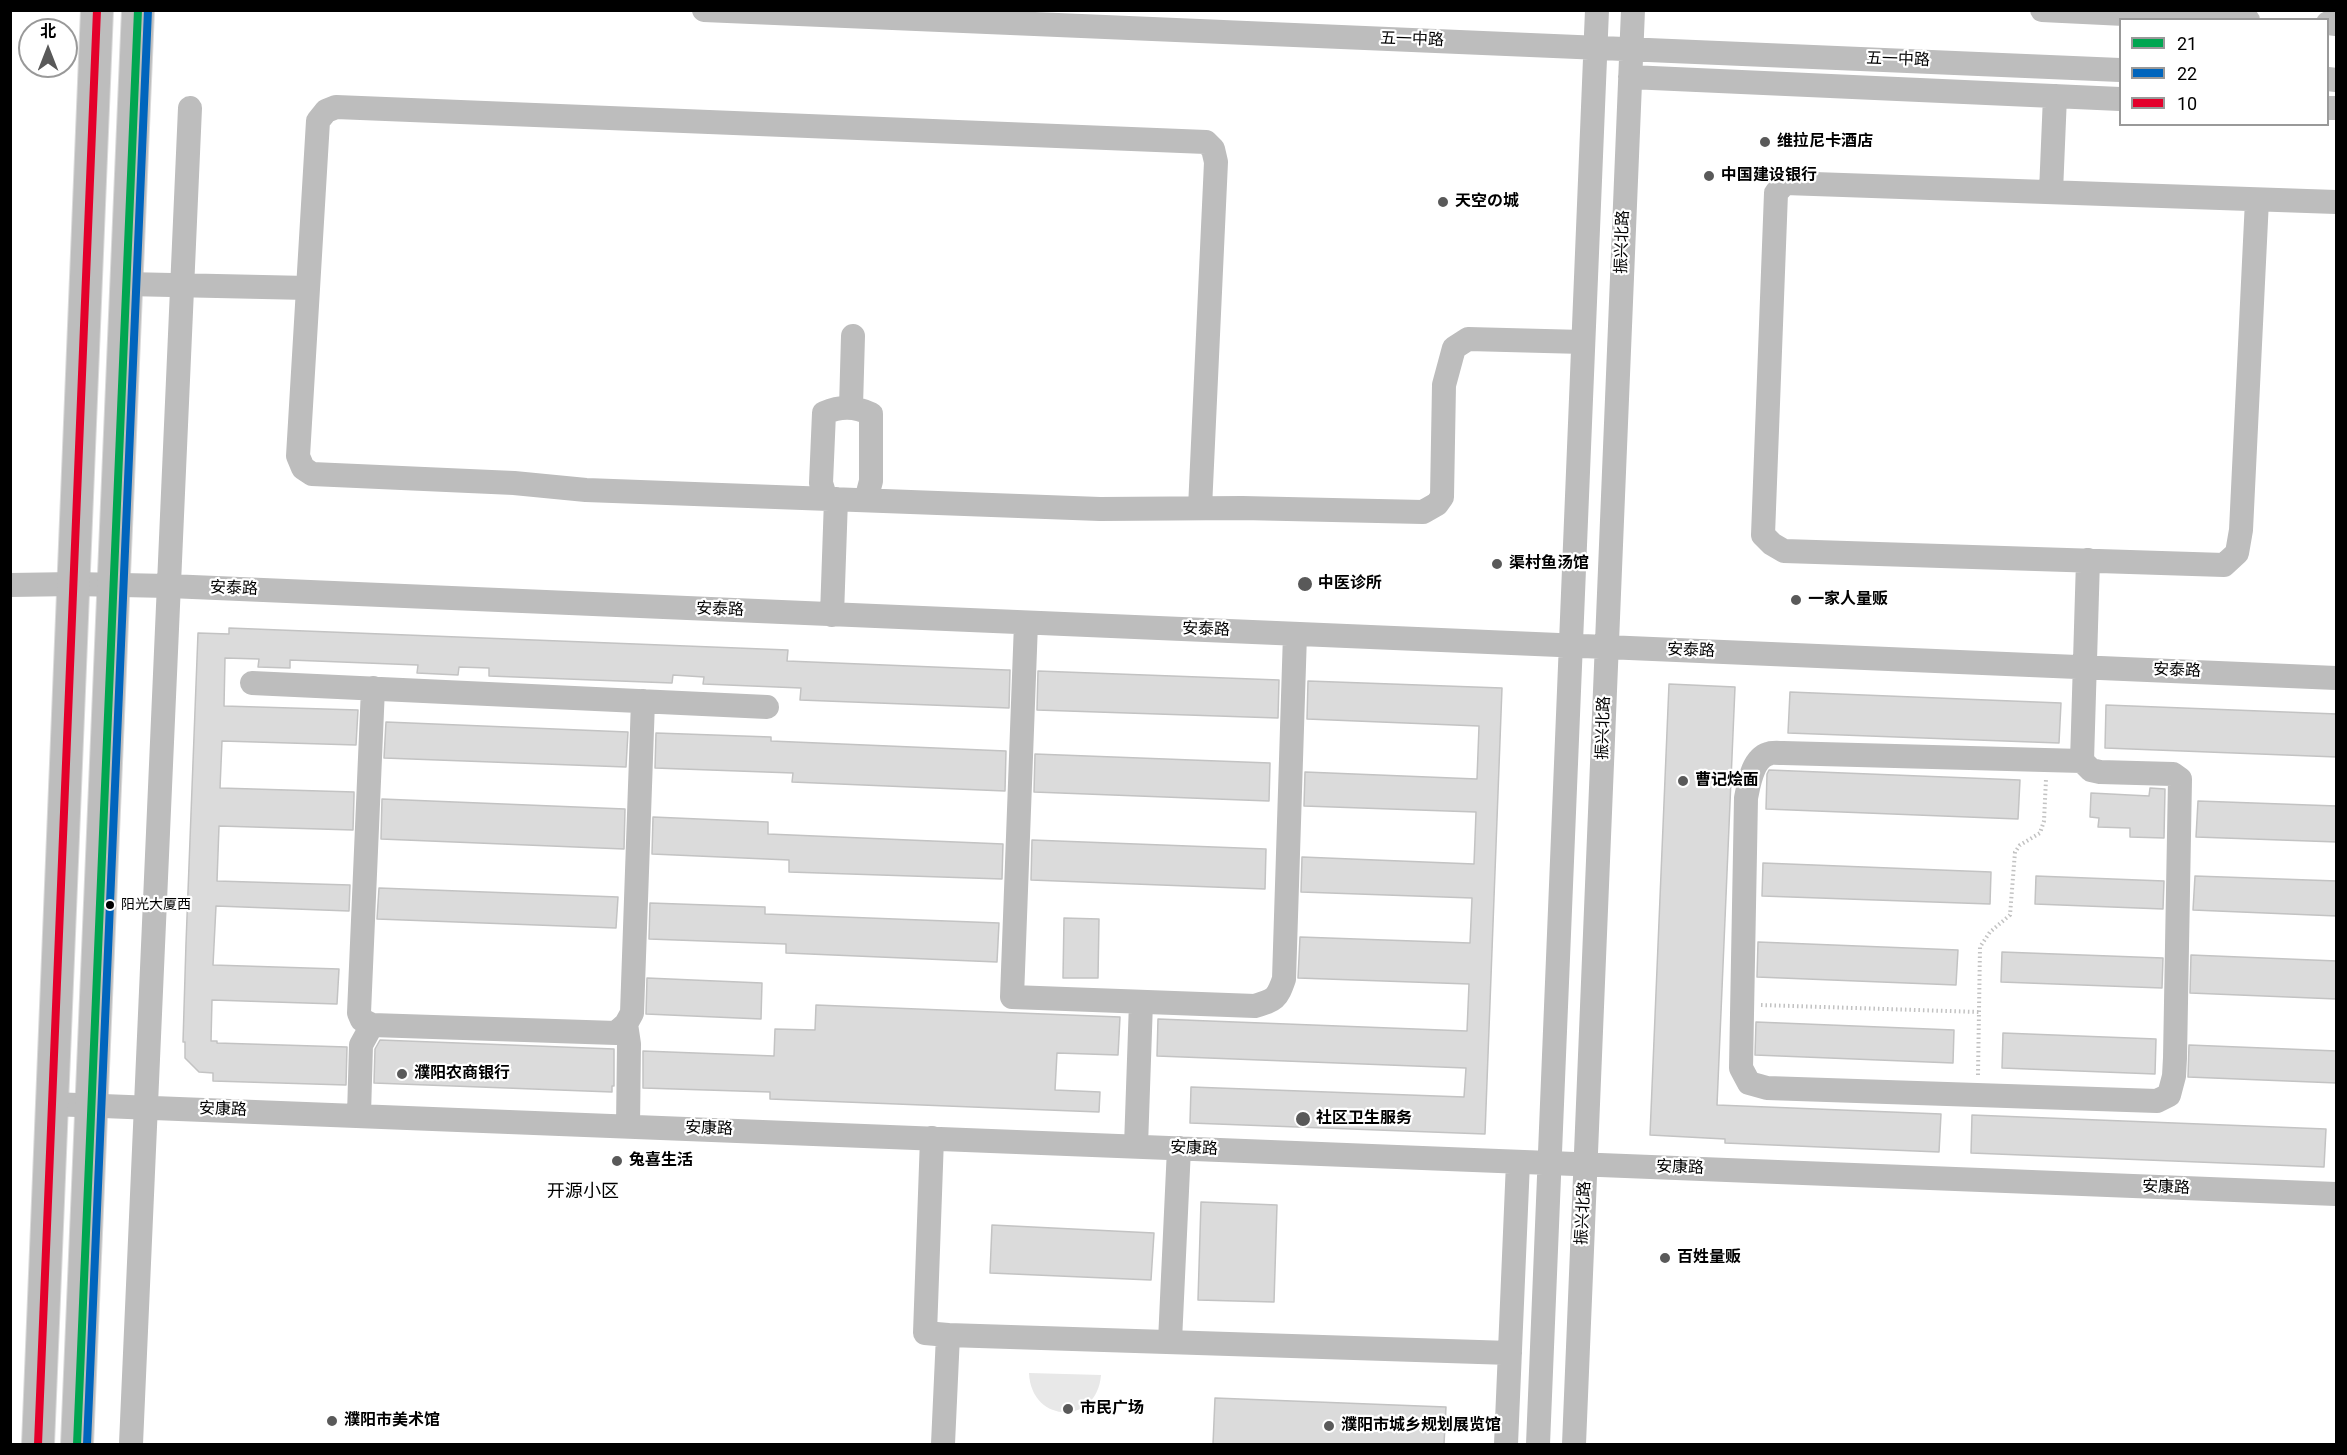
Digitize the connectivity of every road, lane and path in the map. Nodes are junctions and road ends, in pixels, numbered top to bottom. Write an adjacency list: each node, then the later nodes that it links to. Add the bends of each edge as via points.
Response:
1 (97, 10): 29 (main road)
2 (138, 10): 19 (main road)
3 (704, 10): 9 (street, 五一中路)
4 (1597, 10): 9 (street)
5 (1633, 10): 10 (street, 振兴北路)
6 (2042, 10): 7 (street)
7 (2174, 13): 8 (street)
8 (2227, 18)
9 (1595, 48): 10 (street, 五一中路); 23 (street)
10 (1631, 49): 11 (street, 五一中路); 12 (street, 振兴北路)
11 (2119, 70)
12 (1630, 77): 13 (street); 37 (street, 振兴北路)
13 (2055, 96): 14 (street); 16 (street)
14 (2119, 99)
15 (190, 108): 20 (street)
16 (2051, 192): 17 (street); 28 (street, via 1785,183 1776,193 1764,535 1784,551)
17 (2257, 200): 18 (street); 28 (street, via 2237,553 2224,565)
18 (2337, 202)
19 (126, 284): 20 (street); 30 (main road)
20 (183, 285): 21 (street); 32 (street)
21 (308, 288): 25 (street, via 298,456 303,468 312,474); 27 (street, via 318,122 326,111 336,107 1206,142 1213,149 1216,162)
22 (853, 336): 24 (street)
23 (1583, 342): 27 (street, via 1468,339 1455,348 1443,385 1442,497 1423,512); 36 (street)
24 (851, 407): 25 (street, via 824,413 821,483); 26 (street, via 871,414 871,481)
25 (831, 499): 26 (street); 33 (street)
26 (866, 500): 27 (street, via 1100,509)
27 (1200, 508)
28 (2088, 560): 38 (street)
29 (75, 584): 30 (street, 安泰路); 31 (street, 安泰路); 52 (main road)
30 (113, 584): 32 (street, 安泰路); 53 (main road)
31 (10, 585)
32 (169, 586): 33 (street, 安泰路); 54 (street)
33 (832, 615): 34 (street, 安泰路)
34 (1026, 623): 35 (street, 安泰路); 46 (street, via 1012,997)
35 (1295, 634): 36 (street, 安泰路); 46 (street, via 1284,979 1279,994 1272,1001 1255,1006)
36 (1571, 645): 37 (street, 安泰路); 61 (street)
37 (1607, 647): 38 (street, 安泰路); 62 (street, 振兴北路)
38 (2085, 667): 39 (street, 安泰路); 45 (street)
39 (2337, 678)
40 (252, 683): 41 (street)
41 (373, 688): 42 (street); 50 (street, via 359,1013 362,1020)
42 (643, 701): 43 (street); 49 (street, via 632,1012)
43 (767, 707)
44 (2046, 760): 45 (street); 47 (street, via 1767,754 1757,763 1746,798); 48 (path, via 2044,821 2040,833 2019,845 2015,852 2010,915 1990,932 1980,948)
45 (2082, 761): 51 (street, via 2100,772 2173,774 2180,779 2175,1058 2169,1095 2157,1101)
46 (1141, 1002): 58 (street)
47 (1742, 1004): 48 (path); 51 (street, via 1741,1068 1749,1083 1767,1088)
48 (1979, 1012): 51 (path)
49 (626, 1024): 50 (street, via 616,1033); 56 (street)
50 (372, 1025): 55 (street, via 361,1045)
51 (1977, 1095)
52 (52, 1104): 53 (street, 安康路); 67 (main road)
53 (91, 1104): 54 (street, 安康路); 68 (main road)
54 (146, 1107): 55 (street, 安康路); 69 (street)
55 (359, 1115): 56 (street, 安康路)
56 (628, 1126): 57 (street, 安康路)
57 (932, 1138): 58 (street, 安康路); 64 (street, via 925,1333)
58 (1136, 1146): 59 (street, 安康路)
59 (1179, 1148): 60 (street, 安康路); 65 (street)
60 (1518, 1162): 61 (street, 安康路); 66 (street)
61 (1550, 1163): 62 (street, 安康路); 72 (street)
62 (1587, 1164): 63 (street, 安康路); 73 (street, 振兴北路)
63 (2337, 1194)
64 (948, 1335): 65 (street); 70 (street)
65 (1170, 1341): 66 (street)
66 (1510, 1353): 71 (street)
67 (38, 1444)
68 (77, 1444)
69 (131, 1444)
70 (943, 1444)
71 (1506, 1444)
72 (1538, 1444)
73 (1574, 1444)

